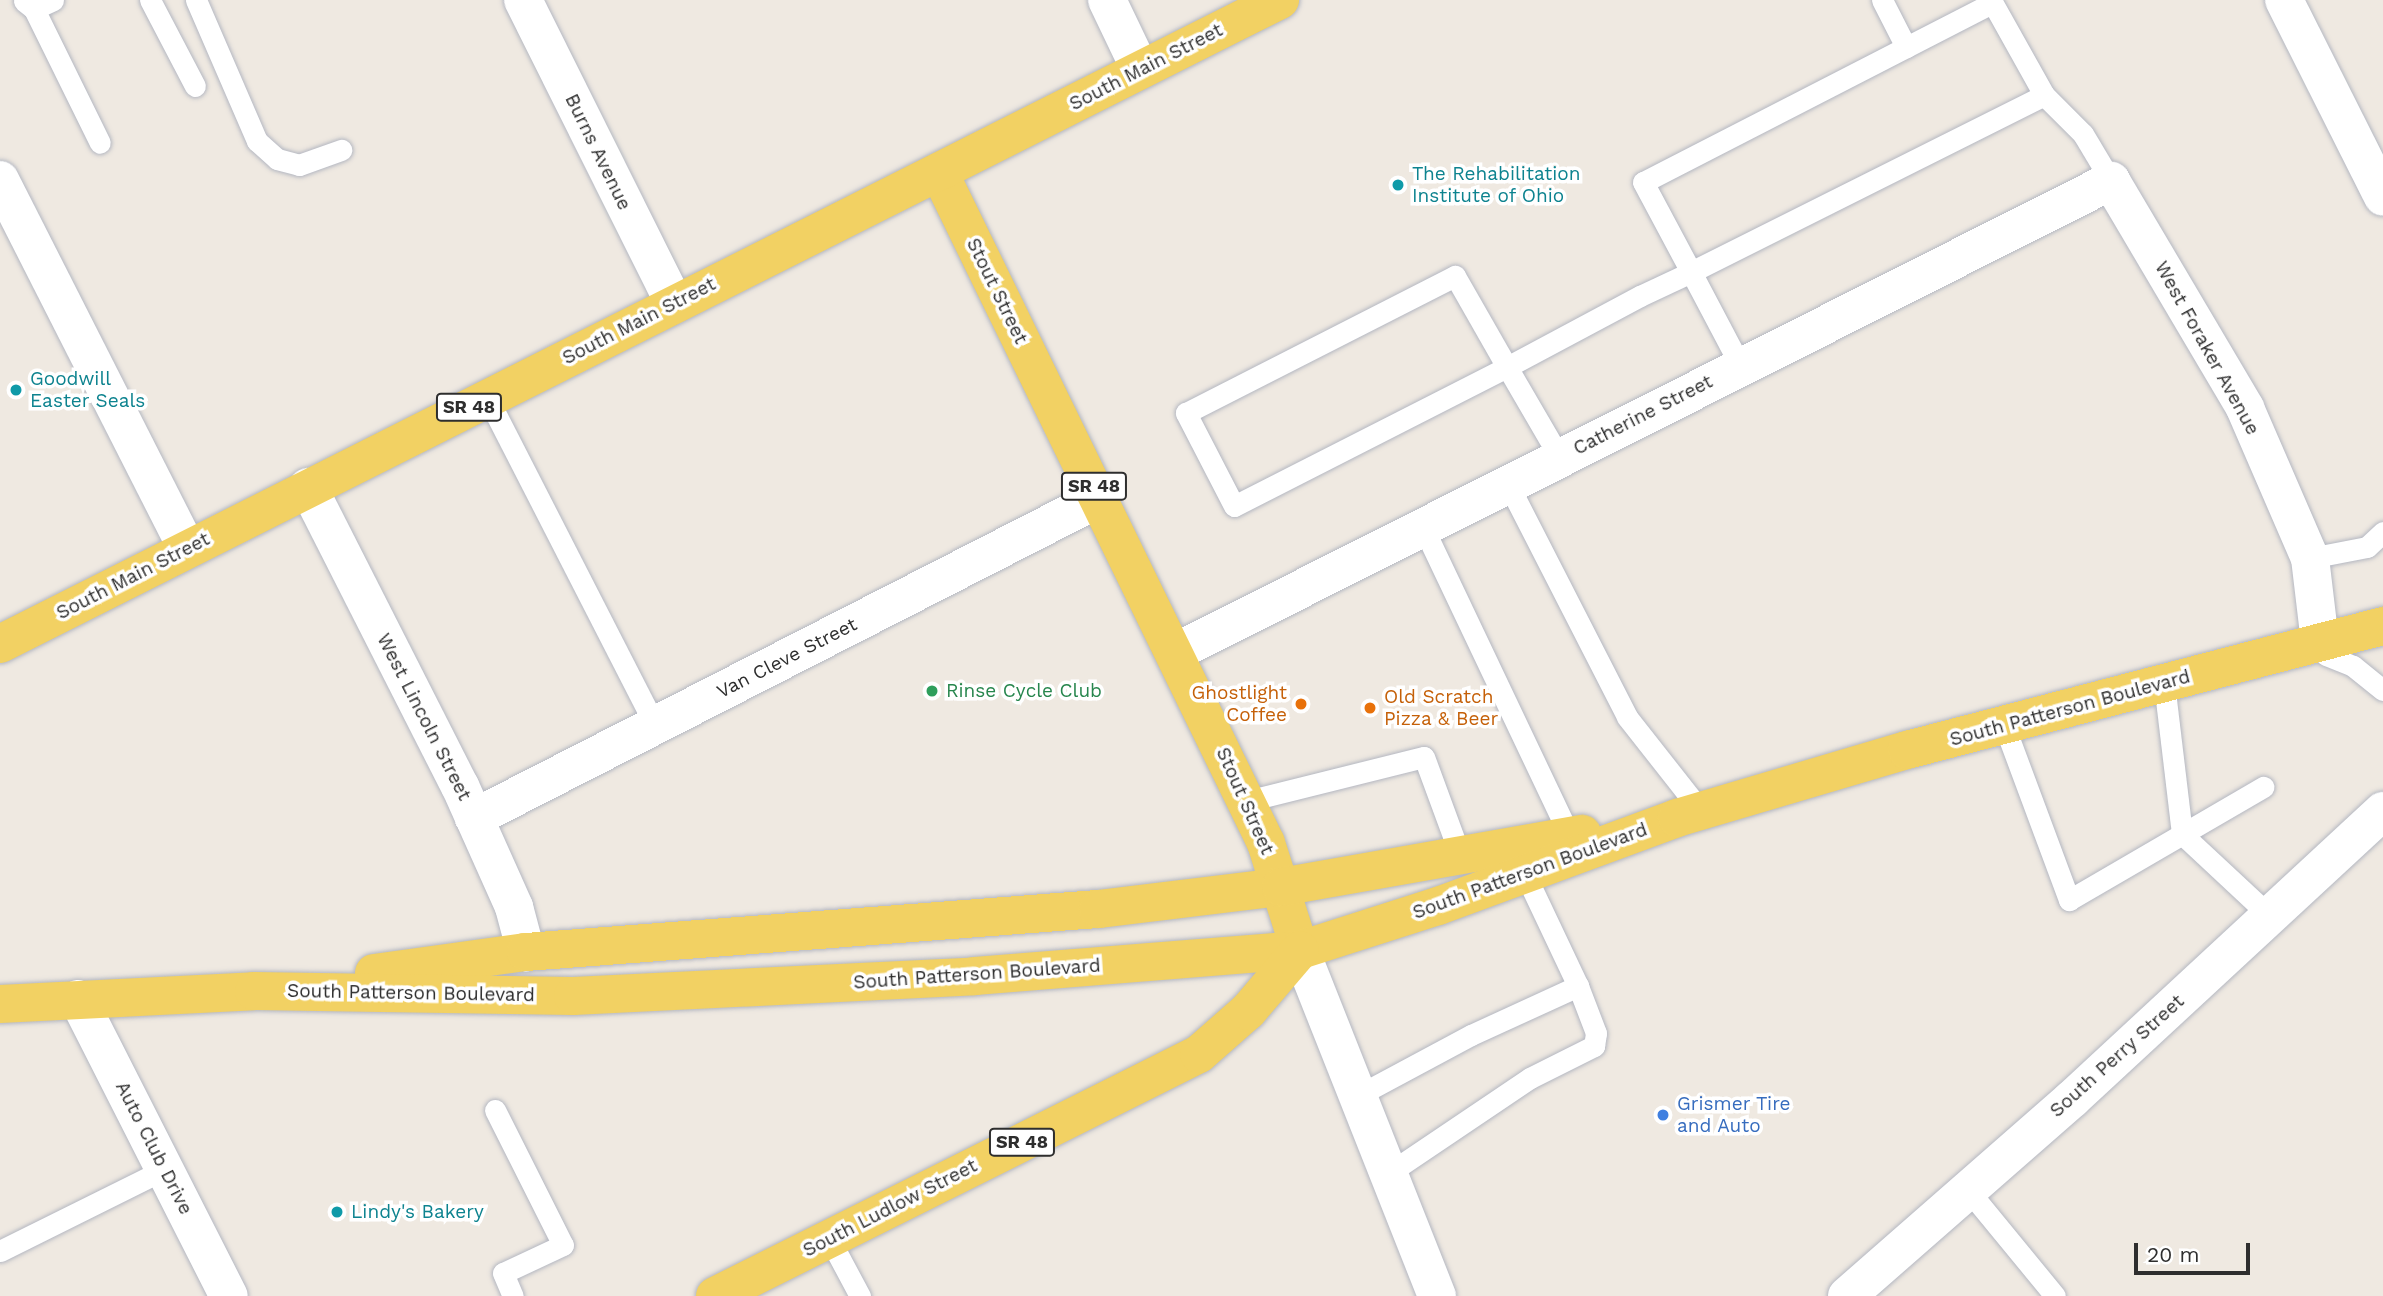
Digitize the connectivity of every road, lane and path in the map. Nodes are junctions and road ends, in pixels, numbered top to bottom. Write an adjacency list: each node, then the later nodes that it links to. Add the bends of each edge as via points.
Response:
1 (54, 0): 10 (lane)
2 (150, 0): 13 (lane)
3 (196, 0): 16 (lane, via 257,141 277,159 299,164)
4 (523, 0): 22 (street, Burns Avenue)
5 (1107, 0): 12 (street)
6 (1280, 0): 12 (main road, South Main Street / SR 48)
7 (1882, 0): 11 (lane)
8 (2284, 0): 18 (street)
9 (1992, 1): 11 (lane); 14 (lane)
10 (28, 4): 15 (lane)
11 (1906, 47): 21 (lane, via 1643,182)
12 (1140, 69): 17 (main road, South Main Street / SR 48)
13 (195, 86)
14 (2044, 95): 20 (lane, via 2083,134); 21 (lane)
15 (100, 143)
16 (341, 150)
17 (939, 172): 22 (main road, South Main Street / SR 48); 29 (main road, Stout Street / SR 48)
18 (2378, 175)
19 (0, 180): 32 (street)
20 (2111, 181): 23 (street, Catherine Street); 33 (street, West Foraker Avenue, via 2245,408)
21 (1691, 272): 23 (lane); 24 (lane)
22 (674, 303): 25 (main road, South Main Street / SR 48)
23 (1740, 365): 26 (street, Catherine Street)
24 (1507, 367): 24 (lane, via 1455,276 1186,413 1234,506); 26 (lane)
25 (486, 397): 28 (main road, South Main Street / SR 48); 40 (lane)
26 (1560, 457): 27 (street, Catherine Street)
27 (1508, 484): 30 (street, Catherine Street); 45 (lane, via 1626,717)
28 (308, 487): 32 (main road, South Main Street / SR 48); 46 (street, West Lincoln Street)
29 (1100, 498): 37 (main road, Stout Street / SR 48); 40 (street, Van Cleve Street)
30 (1423, 527): 37 (street, Catherine Street); 48 (lane)
31 (2383, 532): 33 (lane, via 2367,547)
32 (187, 548): 36 (main road, South Main Street / SR 48)
33 (2310, 558): 35 (street, West Foraker Avenue)
34 (2383, 626): 35 (main road, South Patterson Boulevard)
35 (2320, 642): 38 (main road, South Patterson Boulevard); 39 (lane, via 2326,655 2353,666)
36 (0, 644)
37 (1176, 652): 43 (main road, Stout Street / SR 48)
38 (2164, 683): 41 (main road, South Patterson Boulevard); 47 (lane)
39 (2383, 690)
40 (654, 725): 46 (street, Van Cleve Street)
41 (2004, 725): 45 (main road, South Patterson Boulevard); 47 (lane, via 2069,900)
42 (2263, 787): 47 (lane)
43 (1247, 802): 49 (lane, via 1424,757); 51 (main road, Stout Street / SR 48)
44 (2383, 811): 52 (street, South Perry Street)
45 (1689, 814): 48 (main road, South Patterson Boulevard); 50 (main road, South Patterson Boulevard)
46 (474, 818): 54 (street, West Lincoln Street, via 514,907)
47 (2182, 834): 52 (lane)
48 (1570, 836): 49 (main road, South Patterson Boulevard)
49 (1460, 855): 51 (main road, South Patterson Boulevard)
50 (1525, 874): 53 (main road, South Patterson Boulevard); 55 (lane)
51 (1281, 887): 53 (main road, Stout Street / SR 48); 54 (main road, South Patterson Boulevard, via 1098,909)
52 (2270, 916): 63 (street, South Perry Street)
53 (1300, 950): 56 (main road, South Patterson Boulevard, via 975,976 573,996); 59 (street, Stout Street); 64 (main road, South Ludlow Street / SR 48, via 1248,1012 1199,1054)
54 (526, 952): 56 (main road, South Patterson Boulevard)
55 (1578, 986): 59 (lane, via 1471,1035); 62 (lane, via 1596,1033 1594,1046 1530,1078)
56 (254, 990): 57 (main road, South Patterson Boulevard)
57 (78, 999): 58 (main road, South Patterson Boulevard); 61 (street, Auto Club Drive)
58 (0, 1004)
59 (1359, 1096): 62 (street, Stout Street)
60 (495, 1110): 68 (lane, via 563,1245 503,1273)
61 (165, 1169): 65 (lane); 67 (street, Auto Club Drive)
62 (1389, 1173): 71 (street, Stout Street)
63 (1968, 1190): 66 (street, South Perry Street); 72 (lane)
64 (829, 1238): 69 (main road, South Ludlow Street / SR 48); 70 (lane)
65 (0, 1251)
66 (1854, 1294)
67 (229, 1296)
68 (513, 1296)
69 (715, 1296)
70 (860, 1296)
71 (1437, 1296)
72 (2055, 1296)

